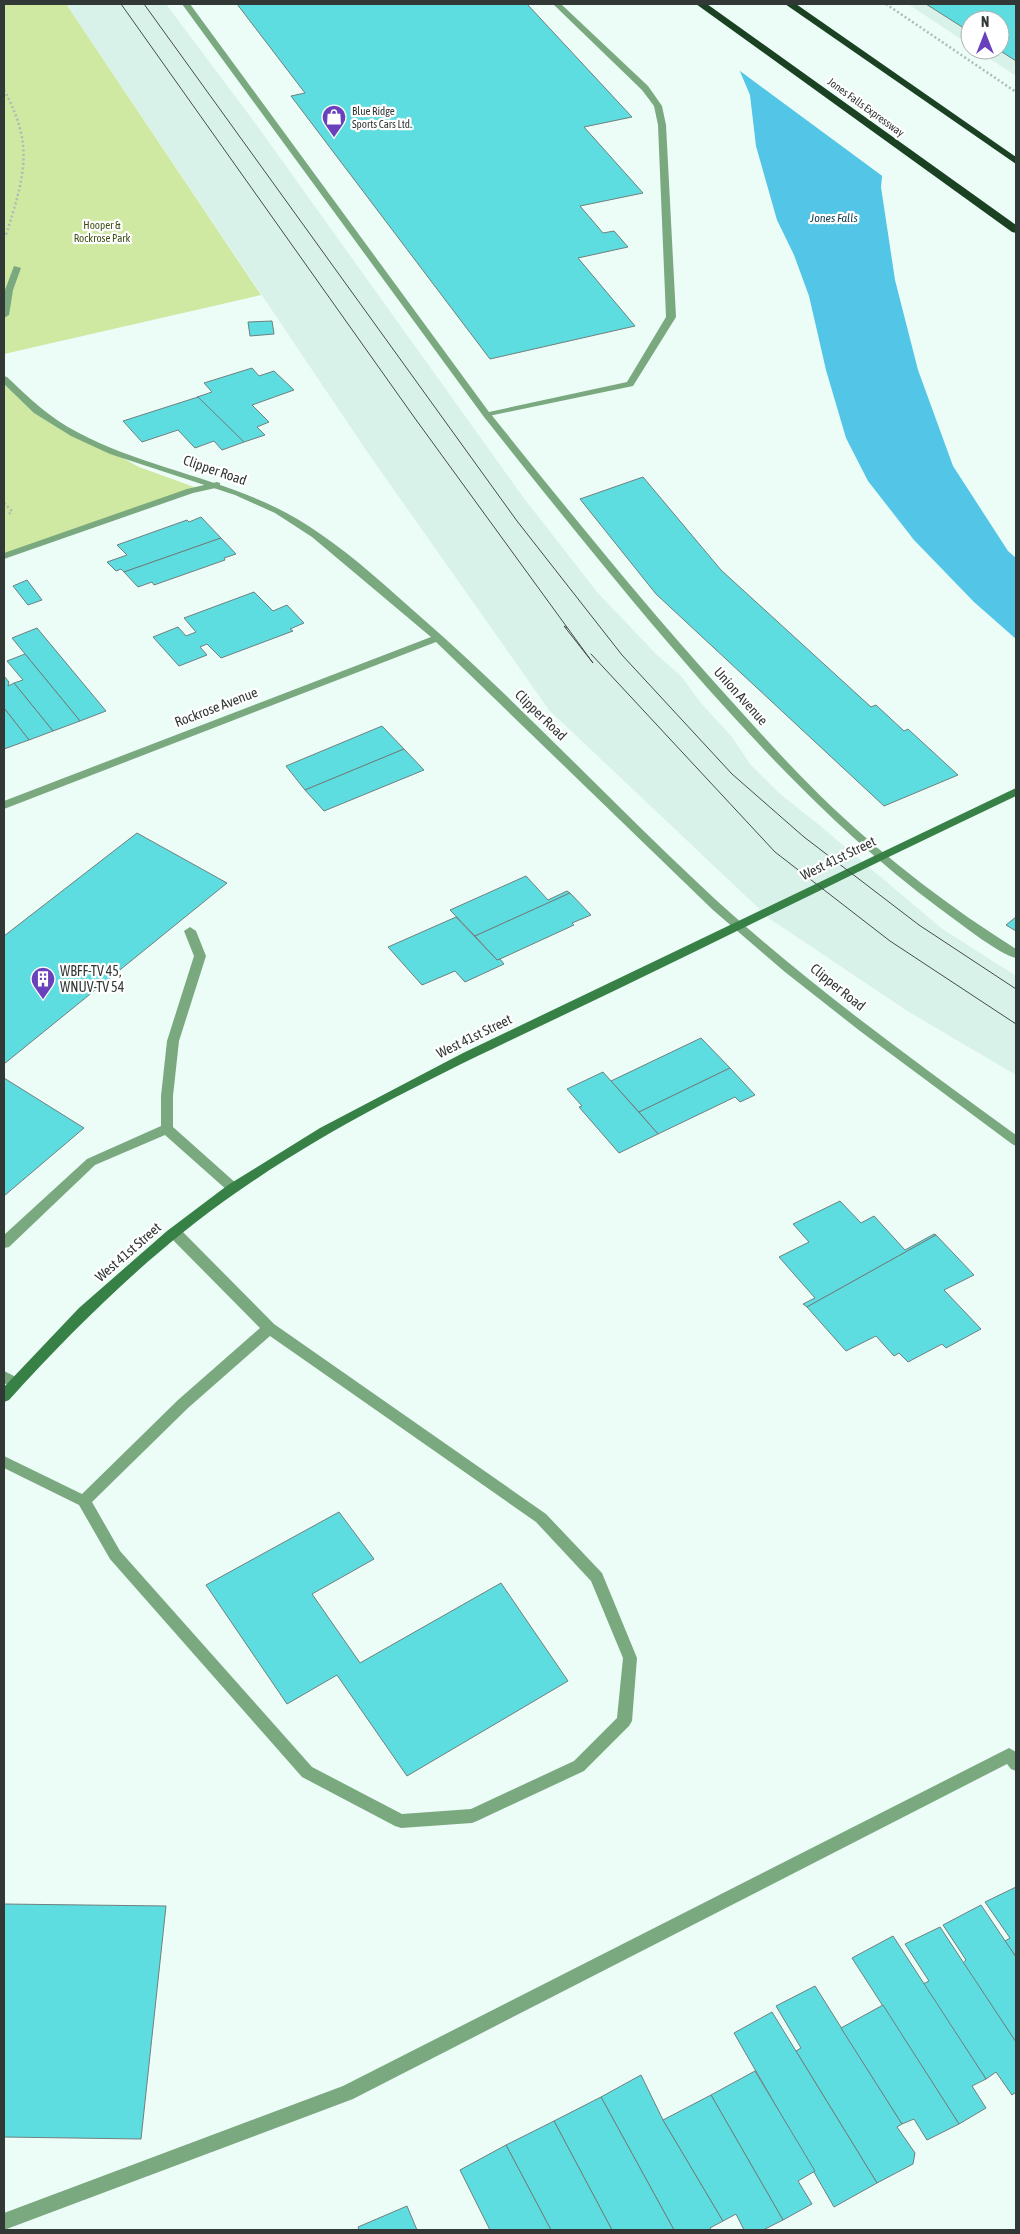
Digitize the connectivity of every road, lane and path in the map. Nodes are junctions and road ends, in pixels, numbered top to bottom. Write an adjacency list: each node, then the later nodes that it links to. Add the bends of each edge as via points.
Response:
1 (186, 4): 14 (street, Union Avenue)
2 (557, 4): 14 (street, via 645,88 658,106 662,125 671,317 630,384)
3 (701, 4): 9 (highway, Jones Falls Expressway)
4 (790, 4): 8 (highway)
5 (886, 4): 7 (path)
6 (4, 90): 10 (path, via 20,123 26,150 24,176)
7 (1016, 92)
8 (1016, 161)
9 (1016, 230)
10 (5, 240)
11 (17, 268): 12 (street)
12 (4, 314)
13 (4, 379): 15 (street, Clipper Road, via 16,394 52,422 96,446)
14 (487, 415): 23 (street, Union Avenue, via 600,558 767,747 845,825 916,885)
15 (217, 484): 18 (street); 19 (street, Clipper Road, via 272,507 314,533)
16 (4, 503): 17 (path, via 12,512)
17 (4, 519)
18 (4, 556)
19 (439, 637): 21 (street, Rockrose Avenue); 25 (street, Clipper Road, via 716,906 847,1014)
20 (1016, 792): 26 (main road, West 41st Street, via 443,1069 327,1130)
21 (4, 805)
22 (190, 931): 24 (street, via 200,956 173,1041)
23 (1016, 954)
24 (167, 1129): 26 (street); 28 (street, via 91,1162)
25 (1016, 1141)
26 (233, 1188): 27 (main road, West 41st Street)
27 (175, 1233): 29 (street); 30 (main road, West 41st Street)
28 (4, 1243)
29 (269, 1328): 33 (street, via 184,1404); 33 (street, via 541,1518 597,1577 630,1658 624,1721 579,1766 472,1816 401,1821 307,1772 115,1555)
30 (10, 1380): 31 (main road, West 41st Street)
31 (4, 1396)
32 (4, 1462): 33 (street)
33 (84, 1501)
34 (1016, 1764): 35 (street, via 1009,1756 347,2093)
35 (4, 2222)

